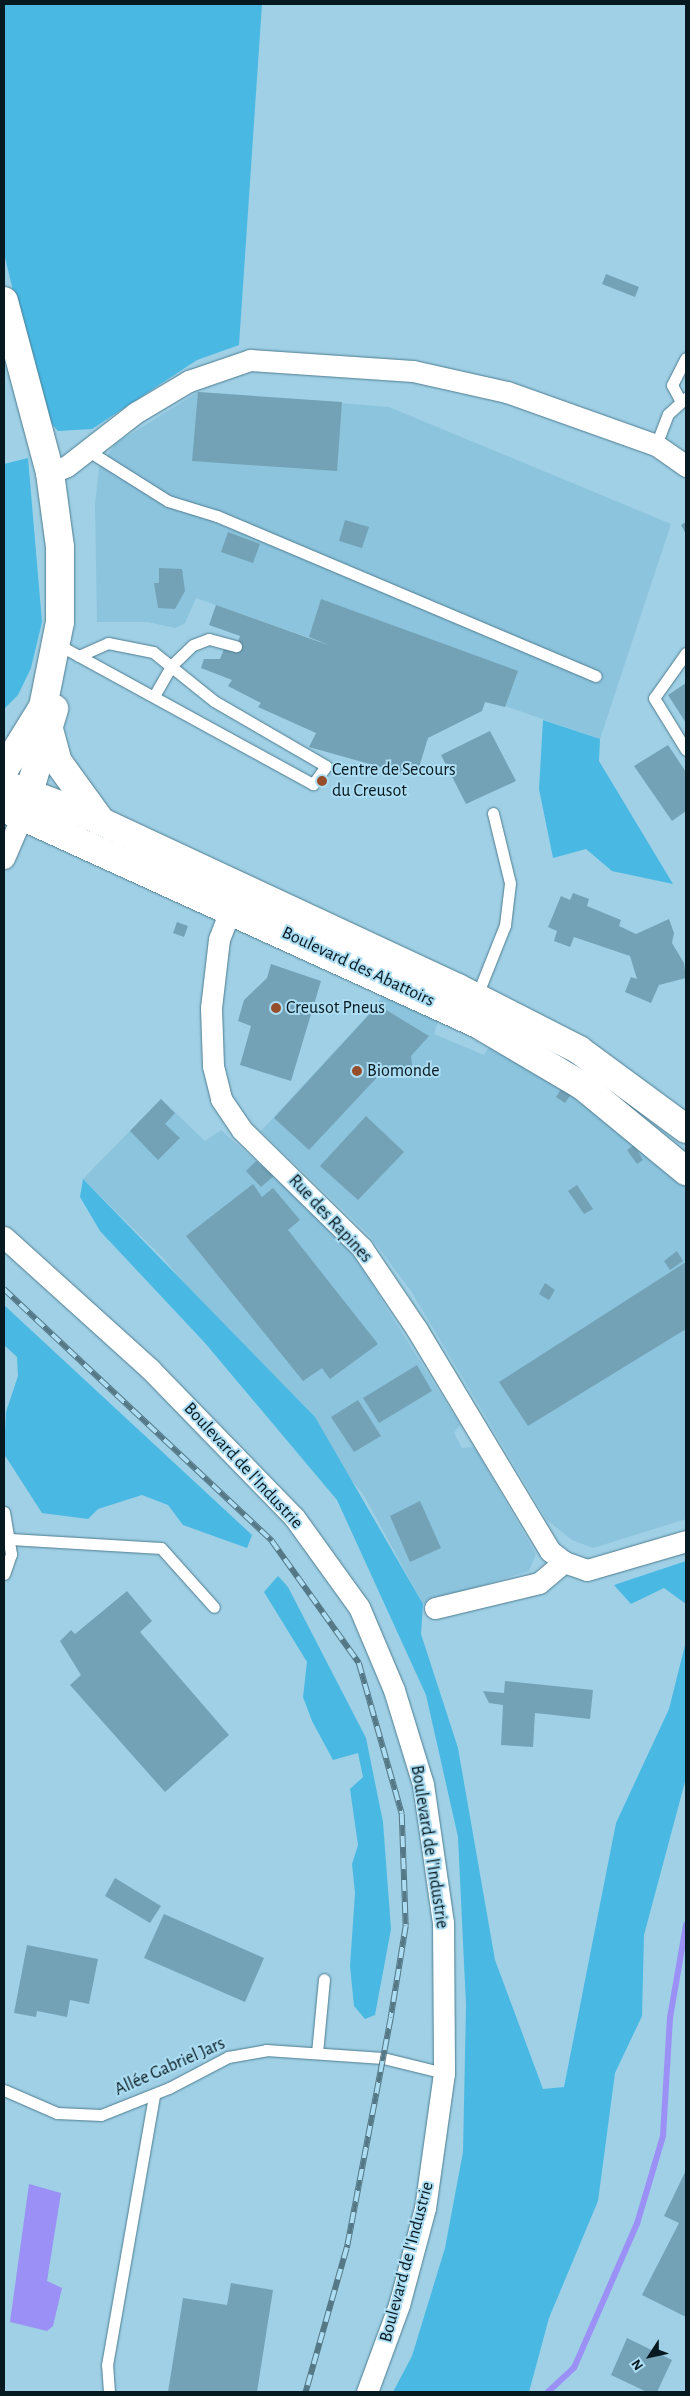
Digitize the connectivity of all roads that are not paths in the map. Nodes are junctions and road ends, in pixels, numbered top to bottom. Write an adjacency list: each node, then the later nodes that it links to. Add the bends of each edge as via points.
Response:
1 (4, 301): 7 (street)
2 (686, 358): 3 (lane, via 672,385)
3 (683, 399): 4 (lane, via 668,414)
4 (656, 445): 5 (street, via 507,392 413,371 250,360 189,382 135,413); 6 (street)
5 (87, 450): 7 (street, via 67,466); 12 (lane, via 168,501 244,527)
6 (686, 466)
7 (50, 473): 9 (street)
8 (236, 646): 11 (lane, via 209,638 193,645)
9 (68, 650): 11 (lane, via 108,643 153,652); 13 (street); 14 (lane); 15 (street)
10 (686, 653): 17 (lane, via 654,698)
11 (172, 666): 14 (lane); 14 (lane, via 214,701 326,766 313,784)
12 (596, 676)
13 (49, 679): 16 (street, via 26,715); 18 (street, via 43,707)
14 (154, 696)
15 (49, 728): 20 (street); 22 (street, via 58,762)
16 (4, 736)
17 (686, 750)
18 (4, 770)
19 (4, 784): 20 (street, Boulevard des Abattoirs)
20 (18, 806): 22 (street, Boulevard des Abattoirs); 23 (street); 24 (street, Boulevard des Abattoirs)
21 (493, 812): 25 (lane, via 510,883 505,925)
22 (101, 821): 25 (street, Boulevard des Abattoirs)
23 (4, 858)
24 (231, 908): 25 (street, Boulevard des Abattoirs); 32 (street, Rue des Rapines, via 219,938 210,1008 213,1066 221,1098 242,1130 362,1248 426,1344 531,1522 550,1551)
25 (471, 1008): 26 (street, Boulevard des Abattoirs, via 579,1050); 27 (street, Boulevard des Abattoirs, via 583,1086)
26 (686, 1129)
27 (686, 1171)
28 (4, 1237): 38 (street, Boulevard de l'Industrie, via 150,1368 294,1517 359,1607 394,1690 423,1784 443,1922)
29 (4, 1512): 30 (lane)
30 (10, 1539): 33 (lane, via 11,1554); 34 (lane, via 161,1548)
31 (686, 1541): 32 (street, Rue des Rapines, via 587,1570)
32 (564, 1562): 35 (street, via 539,1583)
33 (4, 1574)
34 (214, 1607)
35 (435, 1608)
36 (324, 1980): 37 (lane)
37 (317, 2054): 38 (lane, Allée Gabriel Jars, via 383,2058); 40 (lane, Allée Gabriel Jars, via 266,2050 228,2057)
38 (444, 2073): 42 (street, Boulevard de l'Industrie, via 425,2208 399,2305)
39 (4, 2090): 40 (lane, Allée Gabriel Jars, via 23,2102 77,2115 101,2115)
40 (154, 2095): 41 (lane, via 107,2365)
41 (109, 2392)
42 (367, 2392)

